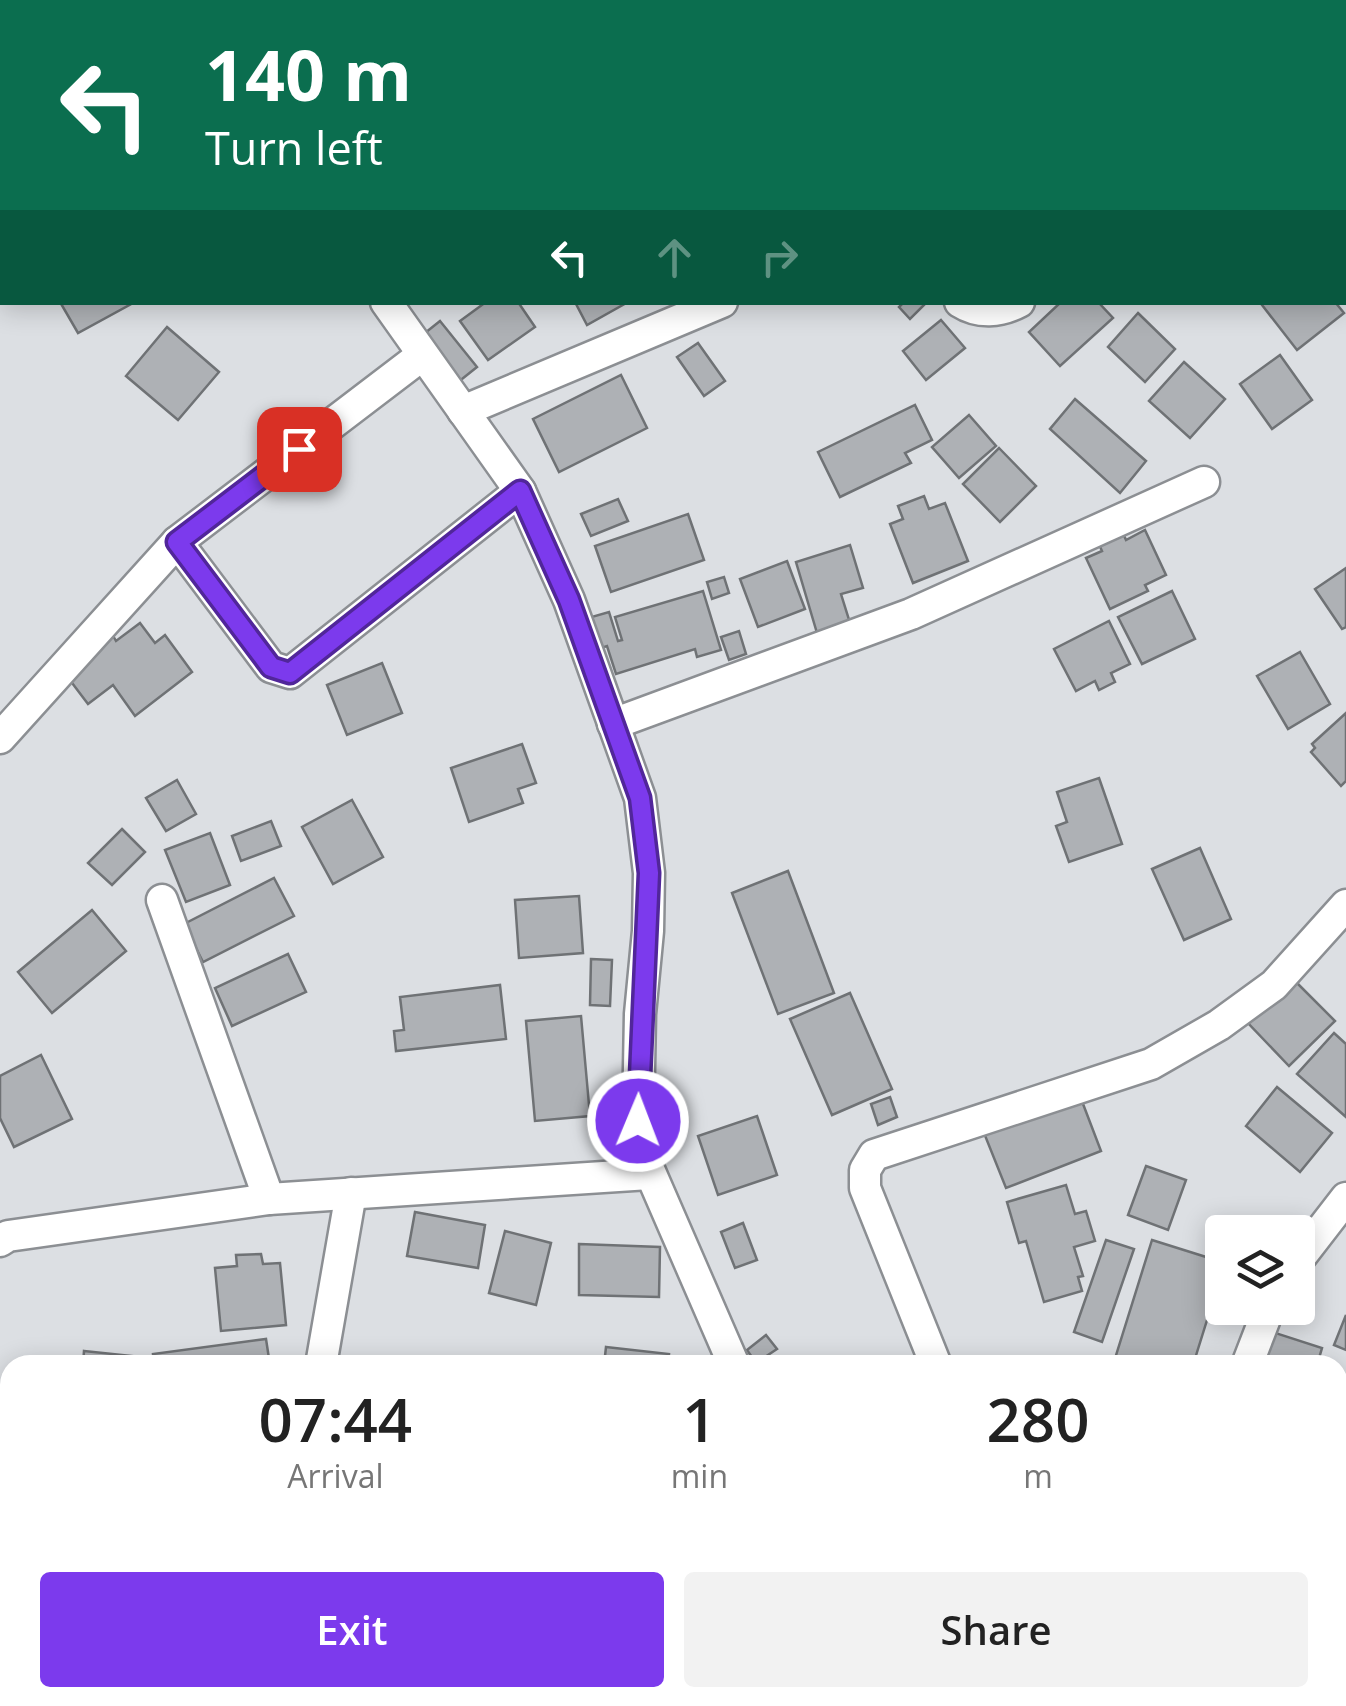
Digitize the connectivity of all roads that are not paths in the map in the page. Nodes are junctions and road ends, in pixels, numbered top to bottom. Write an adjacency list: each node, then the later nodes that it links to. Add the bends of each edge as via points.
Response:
1 (388, 305): 5 (street)
2 (715, 305): 6 (street)
3 (968, 305): 4 (street, via 1000,312)
4 (1013, 305)
5 (421, 356): 6 (street); 9 (street)
6 (463, 411): 8 (street)
7 (1204, 482): 10 (street, via 912,614)
8 (520, 491): 9 (street, via 290,673 271,667); 10 (street, via 569,600)
9 (177, 542): 11 (street)
10 (613, 724): 14 (street, via 640,798 649,873 638,1121)
11 (0, 738)
12 (162, 900): 17 (street)
13 (1346, 905): 23 (street, via 1274,984 1151,1064 874,1154 864,1188)
14 (648, 1174): 15 (street); 22 (street)
15 (351, 1193): 17 (street); 21 (street)
16 (1346, 1198): 18 (street)
17 (270, 1199): 19 (street)
18 (1315, 1238)
19 (0, 1241)
20 (1262, 1325): 24 (street)
21 (323, 1355)
22 (729, 1355)
23 (932, 1355)
24 (1251, 1355)

